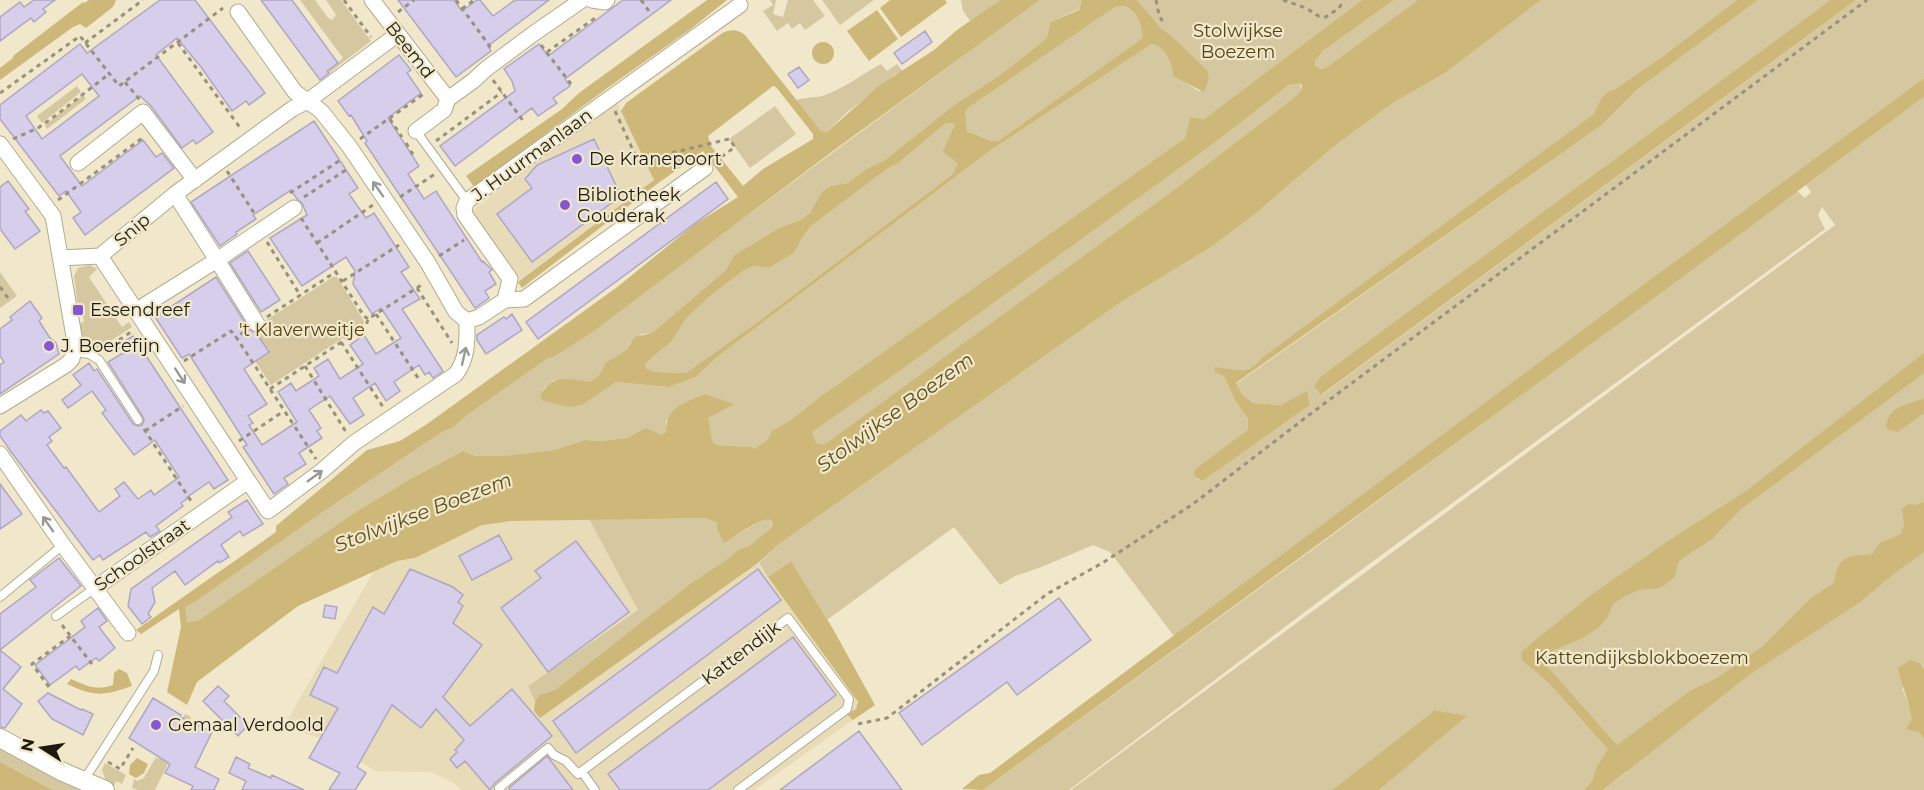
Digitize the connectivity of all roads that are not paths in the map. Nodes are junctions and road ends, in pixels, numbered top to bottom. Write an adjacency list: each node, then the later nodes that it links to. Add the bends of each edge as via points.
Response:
1 (372, 0): 5 (street, Beemd)
2 (575, 2): 6 (street)
3 (740, 5): 14 (street, J. Huurmanlaan)
4 (233, 8): 7 (street, via 295,92)
5 (398, 34): 6 (street, Beemd); 7 (street, Snip)
6 (448, 99): 8 (street, via 444,110)
7 (309, 100): 12 (street, Snip); 21 (street, one-way to 7, via 456,312 432,269 353,153)
8 (416, 131): 14 (lane)
9 (1, 145): 17 (street, via 53,216)
10 (78, 163): 12 (street, via 143,112)
11 (705, 168): 19 (street, via 524,299)
12 (195, 180): 13 (street, Snip)
13 (176, 194): 16 (street, Snip); 18 (street)
14 (467, 201): 19 (street, J. Huurmanlaan, via 465,215 510,279)
15 (291, 202): 18 (street)
16 (100, 256): 17 (street, Snip); 20 (street)
17 (60, 258): 23 (street)
18 (216, 260): 20 (street); 22 (street)
19 (505, 300): 21 (street)
20 (141, 316): 27 (street, one-way to 27)
21 (467, 321): 27 (street, one-way to 21, via 268,511 354,443 456,374 464,363)
22 (256, 324)
23 (74, 352): 24 (street, via 66,365); 25 (lane, via 95,356)
24 (0, 406)
25 (138, 420)
26 (0, 454): 28 (street, one-way to 26)
27 (248, 481): 29 (street, Schoolstraat)
28 (63, 546): 29 (street); 30 (lane)
29 (95, 588): 31 (lane, Schoolstraat); 32 (street)
30 (0, 597)
31 (56, 616)
32 (128, 633)
33 (158, 655): 36 (lane, via 153,671)
34 (0, 738): 36 (street)
35 (582, 772): 38 (lane, via 579,774 548,748); 39 (lane); 40 (lane, Kattendijk, via 788,618 849,704)
36 (84, 781): 37 (street)
37 (105, 790)
38 (500, 790)
39 (595, 790)
40 (738, 790)

